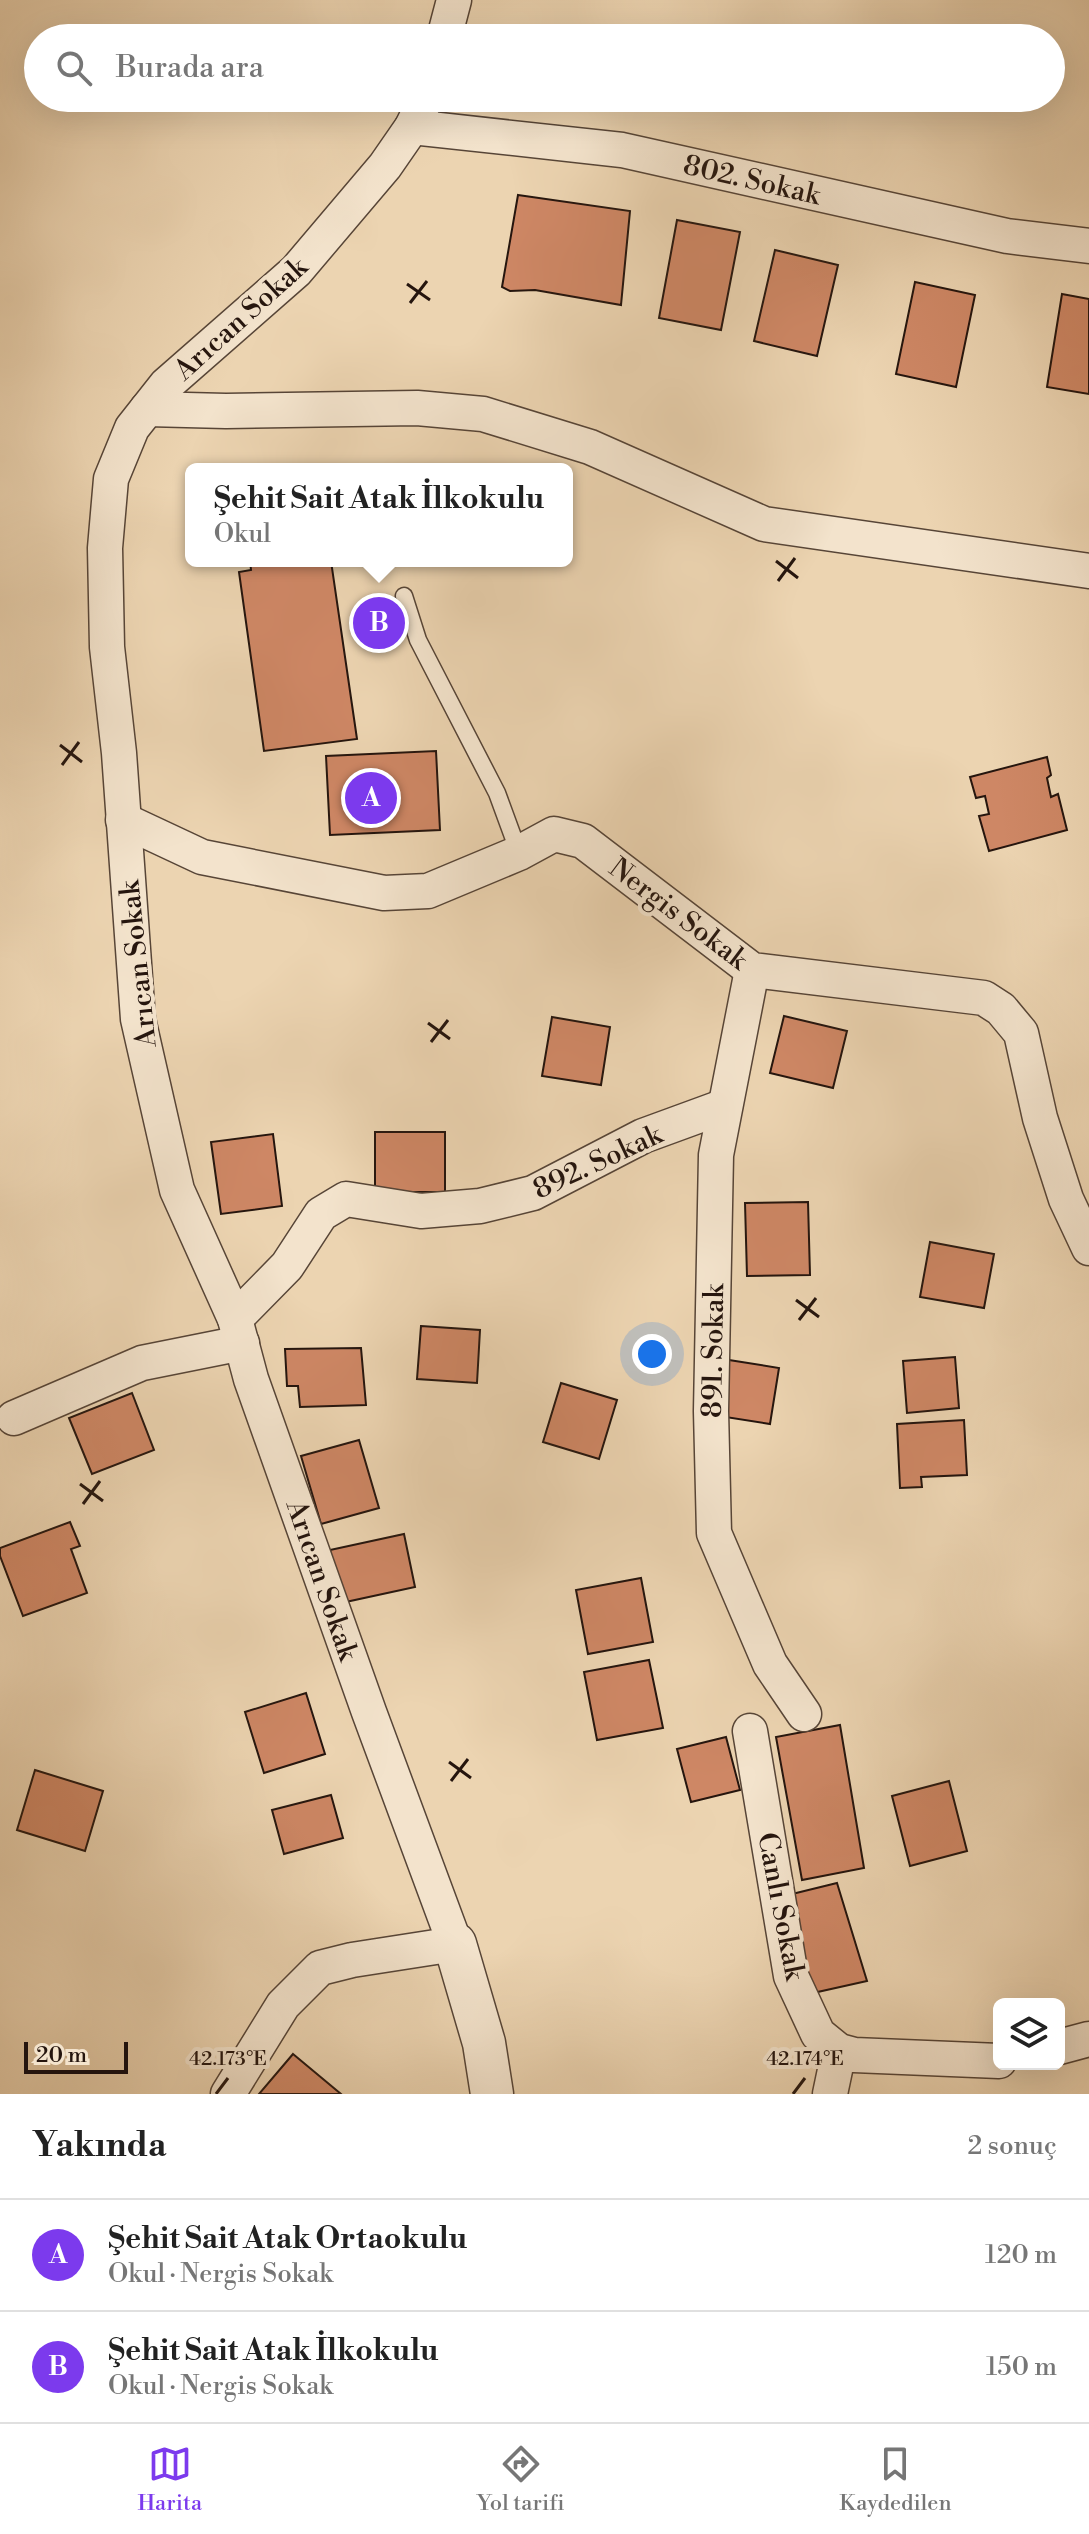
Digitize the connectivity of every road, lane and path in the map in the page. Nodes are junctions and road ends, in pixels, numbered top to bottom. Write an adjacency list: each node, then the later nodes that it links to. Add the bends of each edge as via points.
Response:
1 (454, 0): 2 (street)
2 (448, 24)
3 (419, 112): 4 (street, 802. Sokak, via 622,150 1007,236); 5 (street, Arıcan Sokak, via 385,166 296,271 166,385)
4 (1089, 246)
5 (147, 409): 6 (street, via 417,408 483,414 590,447 764,524); 8 (street, Arıcan Sokak, via 132,428 111,479 105,548 107,647)
6 (1089, 571)
7 (404, 596): 9 (lane, via 418,640 497,793)
8 (123, 820): 9 (street, Nergis Sokak, via 202,857 384,893 428,891); 13 (street, Arıcan Sokak, via 138,1019 177,1190)
9 (519, 853): 10 (street, Nergis Sokak, via 554,834 583,841)
10 (752, 970): 11 (street, 891. Sokak); 12 (street, Nergis Sokak, via 984,998 1001,1009 1021,1033 1040,1118 1066,1199)
11 (725, 1106): 13 (street, 892. Sokak, via 643,1136 533,1193 480,1206 421,1211 346,1199 321,1214); 15 (street, 891. Sokak, via 716,1155 714,1533 770,1664)
12 (1089, 1248)
13 (239, 1331): 14 (street, via 142,1363); 17 (street, Arıcan Sokak, via 251,1379)
14 (14, 1418)
15 (804, 1714)
16 (750, 1731): 20 (street, Canlı Sokak, via 791,1976 818,2034)
17 (455, 1944): 22 (street, via 320,1968 283,2005); 23 (street, via 484,2043)
18 (1089, 2039): 19 (street)
19 (1065, 2045)
20 (839, 2051): 21 (street); 24 (street)
21 (993, 2061)
22 (228, 2094)
23 (492, 2094)
24 (830, 2094)

